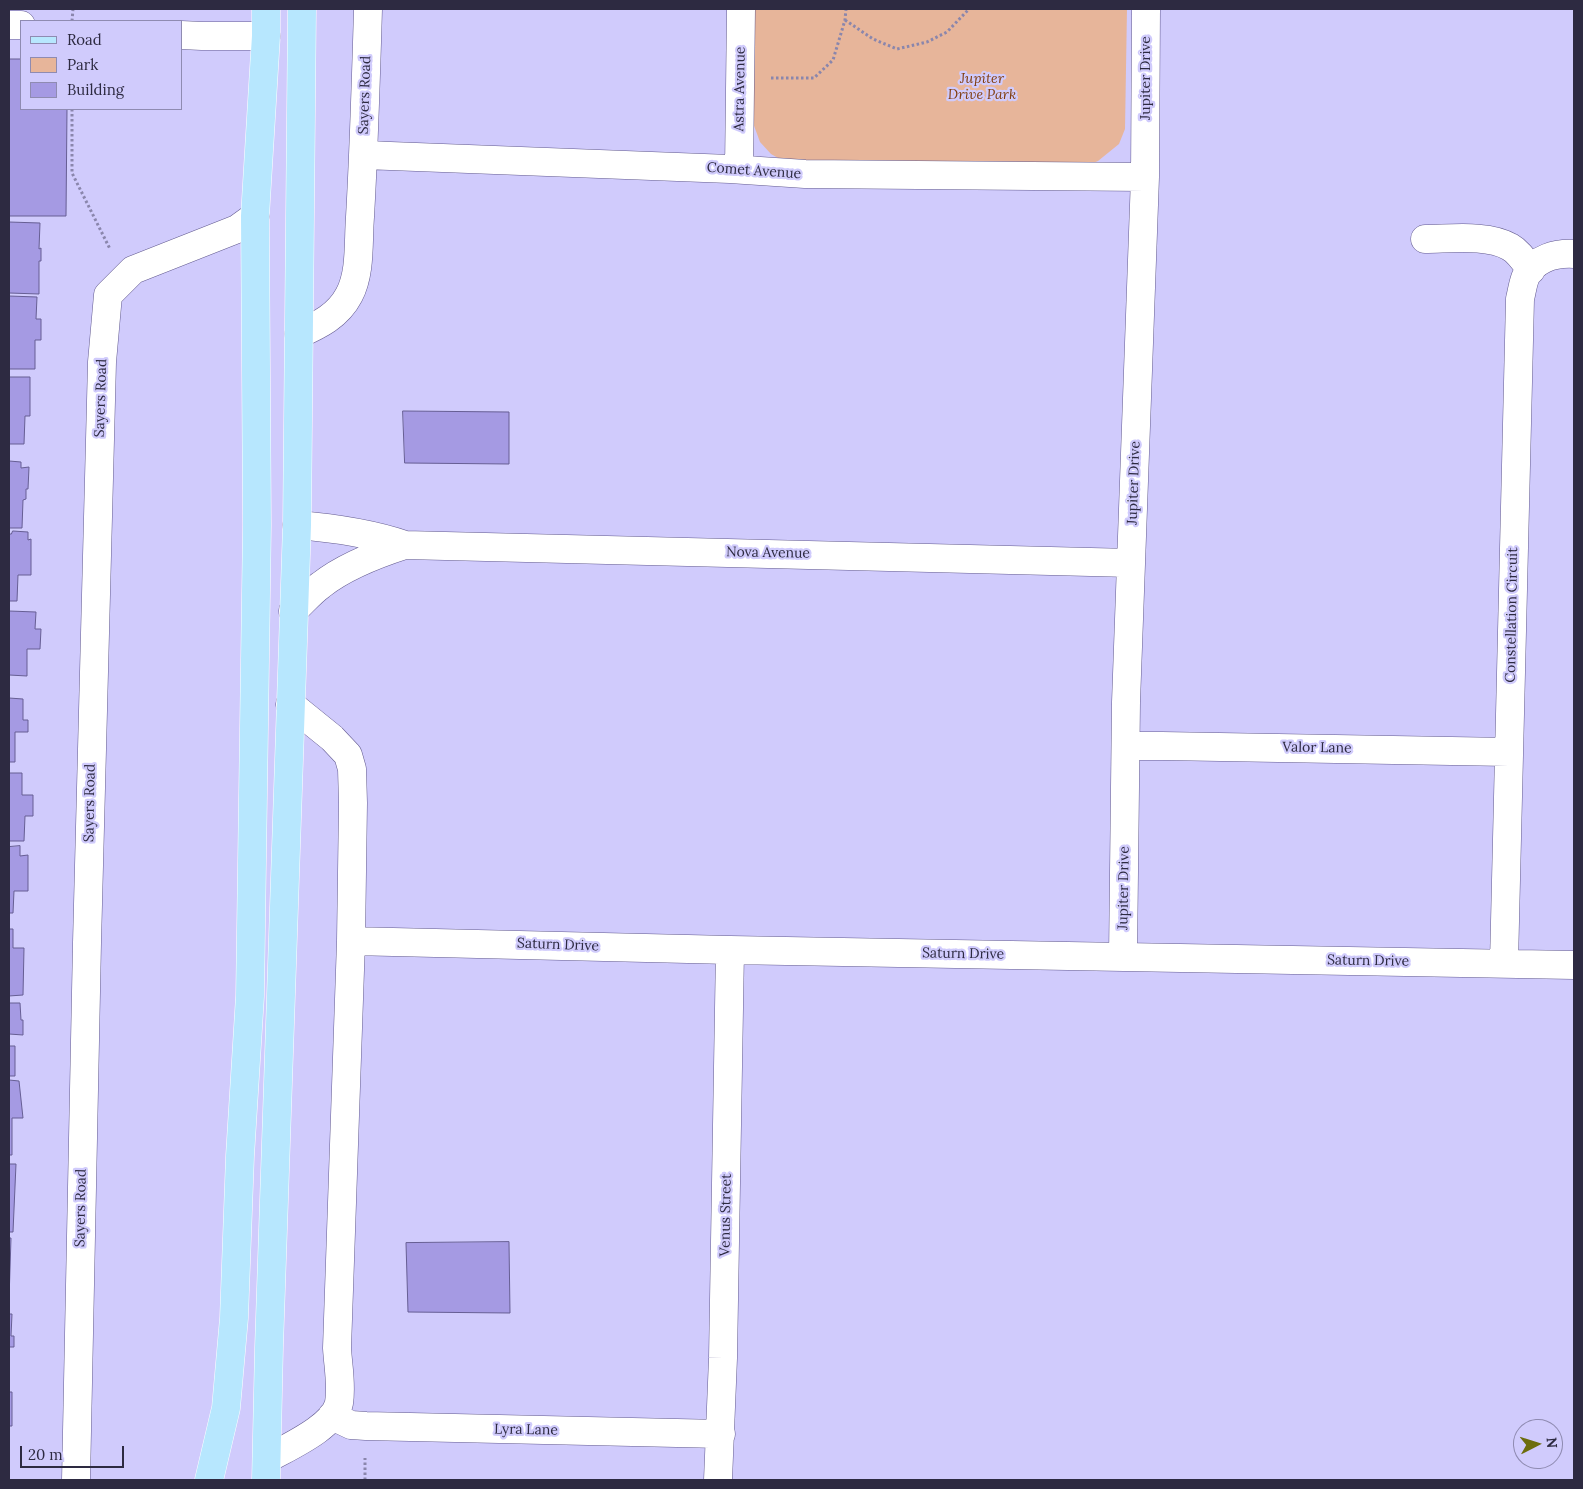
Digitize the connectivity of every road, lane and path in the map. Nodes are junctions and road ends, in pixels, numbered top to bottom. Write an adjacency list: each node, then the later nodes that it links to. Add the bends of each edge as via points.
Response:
1 (266, 9): 10 (main road)
2 (302, 9): 11 (main road)
3 (368, 9): 14 (street, Sayers Road)
4 (741, 9): 12 (street, Astra Avenue)
5 (846, 9): 8 (path)
6 (969, 9): 8 (path, via 947,32 927,42 897,49 873,39)
7 (1146, 9): 16 (street, Jupiter Drive)
8 (845, 20): 12 (path, via 833,60 814,78)
9 (182, 35): 10 (street)
10 (266, 36): 11 (main road); 17 (main road)
11 (301, 36): 22 (main road)
12 (741, 79): 15 (street, Astra Avenue)
13 (72, 110): 21 (path, via 72,173)
14 (364, 155): 15 (street, Comet Avenue); 22 (street, Sayers Road, via 356,276 338,311 324,323)
15 (739, 169): 16 (street, Comet Avenue, via 805,174)
16 (1145, 177): 26 (street, Jupiter Drive)
17 (255, 216): 21 (street, Sayers Road, via 237,229 133,270); 23 (main road)
18 (1425, 239): 20 (street, via 1489,240 1510,247)
19 (1574, 254): 20 (street, via 1554,255 1537,263)
20 (1531, 270): 30 (street, Constellation Circuit, via 1526,276 1518,312)
21 (125, 278): 39 (street, Sayers Road, via 108,295 102,362)
22 (299, 334): 24 (main road)
23 (257, 525): 24 (main road); 40 (main road, via 250,996 234,1318 226,1408)
24 (297, 526): 25 (street, Nova Avenue, via 336,528); 27 (main road)
25 (405, 545): 26 (street, Nova Avenue); 27 (street, Nova Avenue, via 341,572 320,585)
26 (1130, 563): 29 (street, Jupiter Drive)
27 (293, 612): 28 (main road)
28 (290, 704): 31 (street, via 348,755 352,770); 38 (main road)
29 (1126, 746): 30 (street, Valor Lane); 33 (street, Jupiter Drive)
30 (1509, 752): 34 (street, Constellation Circuit)
31 (351, 941): 32 (street, Saturn Drive); 36 (street, via 337,1348 339,1404)
32 (730, 950): 33 (street, Saturn Drive); 37 (street, Venus Street)
33 (1123, 957): 34 (street, Saturn Drive)
34 (1504, 963): 35 (street, Saturn Drive)
35 (1574, 965)
36 (332, 1416): 37 (street, Lyra Lane, via 351,1425 366,1426); 38 (street)
37 (721, 1434): 41 (street, Venus Street)
38 (267, 1470)
39 (76, 1480)
40 (209, 1480)
41 (718, 1480)

